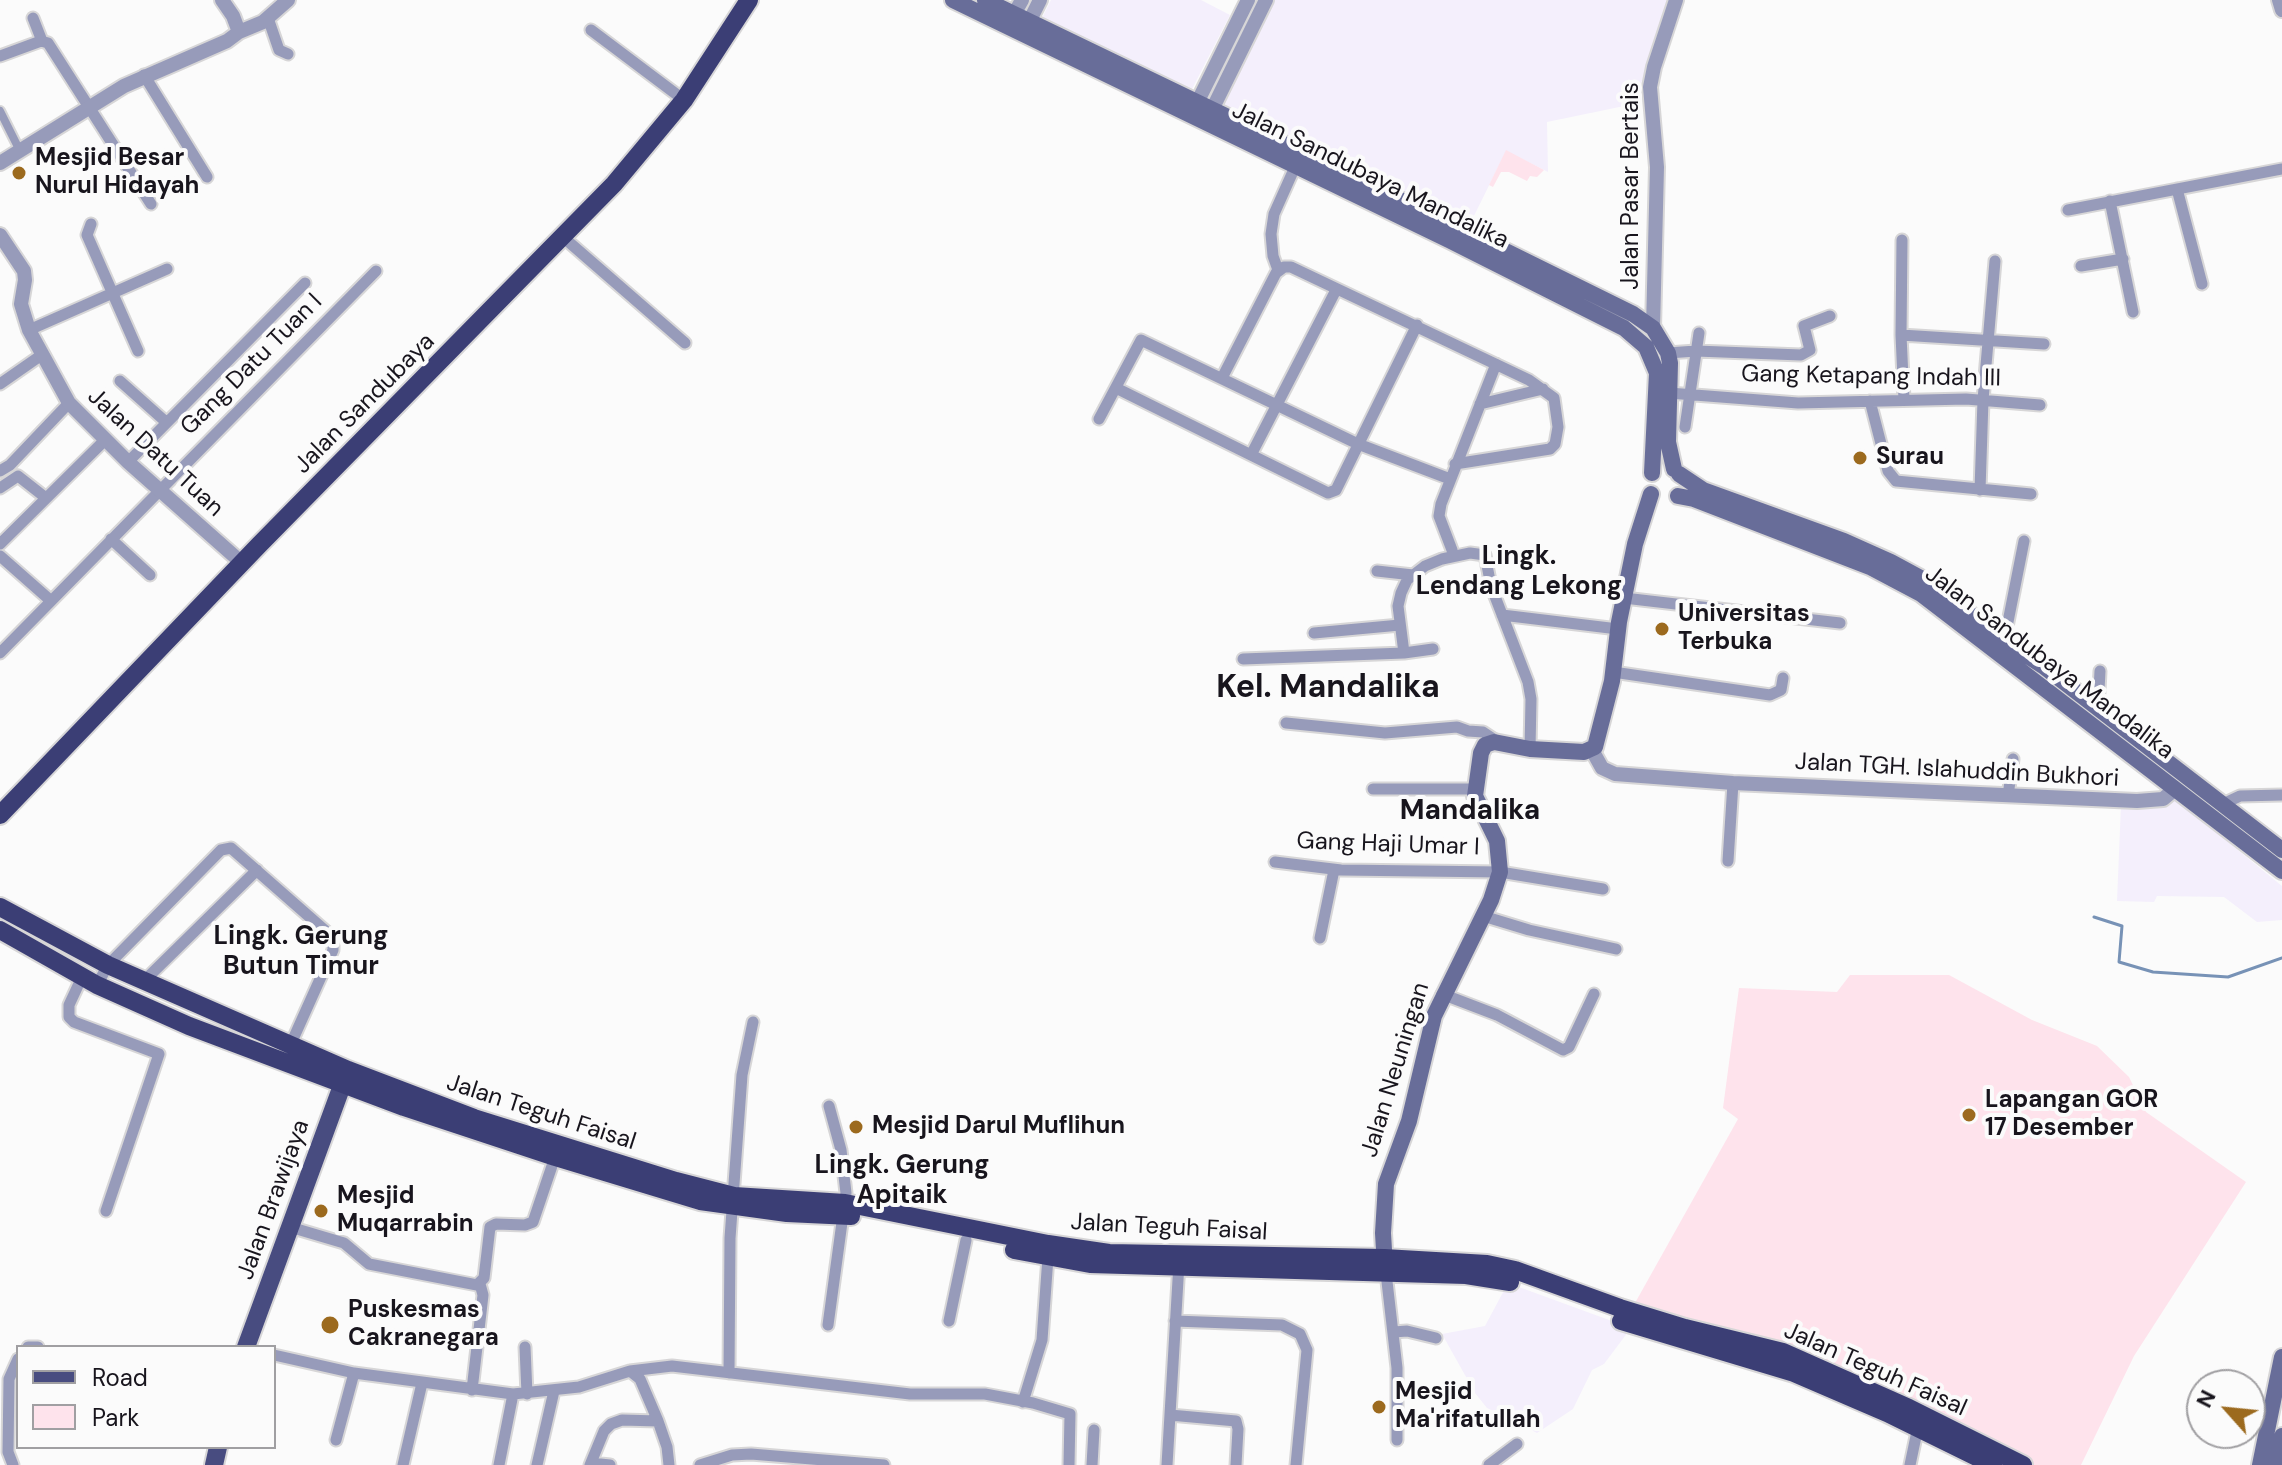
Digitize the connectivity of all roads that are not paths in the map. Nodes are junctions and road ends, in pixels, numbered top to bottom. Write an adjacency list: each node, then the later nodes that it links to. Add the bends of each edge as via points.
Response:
1 (222, 0): 16 (street)
2 (288, 0): 13 (street)
3 (953, 0): 14 (main road, Jalan Sandubaya Mandalika)
4 (985, 0): 14 (main road)
5 (1040, 0): 14 (street)
6 (1248, 0): 24 (street)
7 (1266, 0): 24 (street)
8 (1676, 0): 53 (street, Jalan Pasar Bertais, via 1650,87 1657,167)
9 (2279, 0): 11 (street)
10 (745, 3): 21 (highway, Jalan Sandubaya)
11 (2282, 10)
12 (33, 18): 17 (street)
13 (268, 18): 16 (street); 18 (street, via 279,50)
14 (1019, 19): 24 (main road, Jalan Sandubaya Mandalika)
15 (591, 30): 21 (street)
16 (239, 32): 20 (street)
17 (42, 41): 19 (street); 22 (street)
18 (288, 54)
19 (0, 56)
20 (144, 75): 22 (street); 29 (street)
21 (684, 100): 37 (highway, Jalan Sandubaya)
22 (91, 106): 26 (street); 32 (street)
23 (0, 111): 25 (street)
24 (1201, 114): 27 (main road, Jalan Sandubaya Mandalika); 35 (main road)
25 (17, 145)
26 (0, 163)
27 (1295, 167): 35 (main road, Jalan Sandubaya Mandalika); 43 (street, via 1274,214 1271,234)
28 (2282, 169): 30 (street)
29 (207, 177)
30 (2177, 189): 31 (street); 46 (street)
31 (2110, 201): 33 (street); 39 (street)
32 (151, 204)
33 (2068, 210)
34 (91, 224): 48 (street, via 87,235)
35 (1453, 234): 49 (main road, Jalan Sandubaya Mandalika)
36 (0, 235): 54 (street, Jalan Datu Tuan, via 24,271 21,304)
37 (563, 237): 58 (street); 103 (highway, Jalan Sandubaya)
38 (1902, 240): 56 (street)
39 (2123, 259): 41 (street); 50 (street)
40 (1995, 261): 57 (street)
41 (2081, 266)
42 (167, 269): 48 (street)
43 (1278, 270): 47 (street, via 1291,267); 65 (street)
44 (376, 271): 92 (street, Gang Datu Tuan I)
45 (305, 283): 80 (street)
46 (2202, 284)
47 (1336, 290): 52 (street); 76 (street)
48 (114, 293): 54 (street); 60 (street)
49 (1574, 293): 53 (main road, via 1633,314); 89 (main road, Jalan Sandubaya Mandalika, via 1641,340 1651,354 1657,382)
50 (2133, 312)
51 (1830, 316): 61 (street, via 1804,326 1807,353)
52 (1417, 325): 64 (street); 83 (street)
53 (1653, 328): 62 (main road)
54 (29, 330): 63 (street, Jalan Datu Tuan)
55 (1699, 333): 61 (street)
56 (1901, 335): 57 (street); 72 (street)
57 (1987, 340): 59 (street); 73 (street)
58 (685, 343)
59 (2044, 344)
60 (138, 351)
61 (1696, 351): 62 (street); 71 (street)
62 (1668, 353): 70 (main road)
63 (43, 354): 67 (street); 75 (street, Jalan Datu Tuan)
64 (1496, 364): 69 (street); 77 (street)
65 (1222, 378): 68 (street, via 1141,340); 76 (street)
66 (120, 381): 80 (street)
67 (0, 384)
68 (1116, 388): 79 (street); 84 (street)
69 (1543, 389): 77 (street); 86 (street, via 1554,398 1557,410 1557,435 1550,449)
70 (1669, 393): 71 (street, Gang Ketapang Indah III); 88 (main road, via 1668,442)
71 (1695, 394): 74 (street, Gang Ketapang Indah III, via 1798,403); 81 (street)
72 (1904, 400): 73 (street, Gang Ketapang Indah III); 74 (street, Gang Ketapang Indah III)
73 (1983, 400): 78 (street, Gang Ketapang Indah III); 93 (street)
74 (1870, 401): 93 (street, via 1894,479)
75 (69, 403): 82 (street, Jalan Datu Tuan); 87 (street)
76 (1277, 404): 83 (street); 84 (street)
77 (1480, 404): 86 (street)
78 (2040, 405)
79 (1099, 419)
80 (166, 422): 85 (street)
81 (1685, 427)
82 (105, 440): 85 (street, Jalan Datu Tuan); 97 (street)
83 (1358, 444): 84 (street, via 1338,487 1330,492); 90 (street)
84 (1251, 455)
85 (128, 462): 92 (street, Jalan Datu Tuan)
86 (1455, 464): 90 (street)
87 (0, 471)
88 (1677, 472): 89 (main road, via 1659,468); 96 (main road, via 1682,482); 114 (main road, via 1703,490 1891,562 1928,582)
89 (1652, 473): 94 (main road)
90 (1450, 479): 101 (street, via 1439,516)
91 (0, 488): 97 (street, via 18,476)
92 (159, 490): 98 (street, Gang Datu Tuan I); 103 (street, Jalan Datu Tuan)
93 (1980, 490): 95 (street)
94 (1651, 494): 96 (main road, via 1664,502); 107 (main road)
95 (2031, 494)
96 (1678, 496): 114 (main road, Jalan Sandubaya Mandalika, via 1892,577)
97 (46, 498): 100 (street)
98 (111, 539): 105 (street); 108 (street, Gang Datu Tuan I)
99 (2024, 541): 114 (street)
100 (0, 544)
101 (1452, 550)
102 (0, 556): 108 (street)
103 (242, 563): 137 (highway, Jalan Sandubaya)
104 (1377, 571): 106 (street)
105 (150, 575)
106 (1413, 575): 109 (street, via 1442,559 1485,555); 111 (street, via 1399,599)
107 (1624, 598): 110 (street); 112 (main road)
108 (50, 600): 116 (street, Gang Datu Tuan I)
109 (1502, 615): 112 (street); 125 (street, via 1530,690)
110 (1840, 623)
111 (1400, 625): 113 (street); 117 (street)
112 (1618, 629): 120 (main road)
113 (1314, 633)
114 (2003, 648): 122 (main road, via 2043,666); 132 (main road, Jalan Sandubaya Mandalika)
115 (1433, 649): 117 (street)
116 (0, 653)
117 (1404, 653): 118 (street)
118 (1243, 659)
119 (2100, 671): 122 (street)
120 (1613, 672): 121 (street, via 1770,695 1781,690); 126 (main road)
121 (1783, 678)
122 (2098, 710): 129 (main road)
123 (1286, 723): 124 (street, via 1385,733 1458,727 1487,733)
124 (1498, 742): 125 (main road); 131 (main road, via 1482,749)
125 (1530, 749): 126 (main road)
126 (1592, 750): 128 (street, Jalan TGH. Islahuddin Bukhori, via 1602,768 1615,774)
127 (2013, 759): 134 (street)
128 (1733, 783): 134 (street, Jalan TGH. Islahuddin Bukhori); 139 (street)
129 (2202, 787): 135 (main road); 136 (main road)
130 (1373, 789): 131 (street)
131 (1474, 789): 144 (main road, via 1497,841)
132 (2175, 789): 134 (street, Jalan TGH. Islahuddin Bukhori, via 2163,799 2145,801); 135 (main road, Jalan Sandubaya Mandalika)
133 (2282, 795): 136 (street, via 2240,796)
134 (2008, 796)
135 (2191, 801): 143 (main road, Jalan Sandubaya Mandalika)
136 (2223, 804): 138 (main road)
137 (0, 815)
138 (2282, 850)
139 (1728, 861)
140 (1275, 862): 142 (street, Gang Haji Umar I)
141 (257, 870): 151 (street, via 235,849 222,849); 153 (street); 159 (street, via 333,943)
142 (1334, 870): 144 (street, Gang Haji Umar I); 149 (street)
143 (2282, 871)
144 (1500, 872): 145 (street, Gang Haji Umar I); 147 (main road, Jalan Neuningan)
145 (1603, 889)
146 (0, 907): 151 (highway, Jalan Teguh Faisal)
147 (1483, 916): 150 (street); 154 (main road, Jalan Neuningan)
148 (0, 930): 152 (highway, Jalan Teguh Faisal)
149 (1320, 938)
150 (1616, 949)
151 (108, 965): 152 (street); 153 (highway, Jalan Teguh Faisal)
152 (90, 981): 158 (highway, Jalan Teguh Faisal); 165 (street, via 69,1005 69,1017 159,1056)
153 (144, 981): 156 (highway, Jalan Teguh Faisal)
154 (1442, 994): 155 (street, via 1497,1015 1563,1050); 170 (main road, Jalan Neuningan, via 1406,1132 1387,1177)
155 (1594, 994)
156 (199, 1006): 158 (highway); 159 (highway, Jalan Teguh Faisal)
157 (753, 1022): 163 (street, via 742,1075)
158 (189, 1026): 160 (highway, Jalan Teguh Faisal, via 313,1075)
159 (290, 1046): 160 (highway, Jalan Teguh Faisal)
160 (345, 1077): 162 (highway, Jalan Teguh Faisal, via 404,1107); 163 (highway, Jalan Teguh Faisal); 166 (main road, Jalan Brawijaya)
161 (829, 1106): 164 (street, via 842,1158)
162 (555, 1157): 163 (highway, Jalan Teguh Faisal, via 700,1201); 171 (street, via 531,1223 490,1227)
163 (734, 1201): 164 (highway, Jalan Teguh Faisal); 184 (street)
164 (844, 1209): 167 (highway, Jalan Teguh Faisal); 169 (highway, Jalan Teguh Faisal); 174 (street)
165 (106, 1211)
166 (290, 1227): 171 (street, via 344,1243 369,1264 473,1285); 177 (main road, Jalan Brawijaya)
167 (966, 1240): 168 (highway, Jalan Teguh Faisal); 172 (street)
168 (1048, 1257): 169 (highway, Jalan Teguh Faisal, via 1090,1264); 190 (street, via 1042,1340)
169 (1179, 1261): 170 (highway, Jalan Teguh Faisal); 173 (street)
170 (1385, 1266): 175 (street); 193 (highway, Jalan Teguh Faisal, via 1458,1261 1515,1270 1685,1328 1783,1352)
171 (481, 1282): 186 (street)
172 (949, 1321)
173 (1175, 1321): 191 (street); 216 (street, via 1282,1325 1300,1334 1307,1350)
174 (828, 1325)
175 (1394, 1332): 176 (street); 197 (street)
176 (1436, 1338)
177 (247, 1345)
178 (525, 1347): 189 (street)
179 (276, 1355): 183 (street)
180 (16, 1363): 204 (street, via 9,1379 8,1452)
181 (2281, 1368): 220 (main road)
182 (630, 1371): 184 (street, via 663,1365); 187 (street); 192 (street, via 640,1379)
183 (354, 1373): 185 (street); 196 (street)
184 (729, 1373): 190 (street, via 910,1394 985,1394)
185 (422, 1383): 186 (street); 205 (street)
186 (472, 1390): 188 (street)
187 (554, 1391): 189 (street); 207 (street)
188 (513, 1394): 189 (street); 206 (street)
189 (527, 1394)
190 (1023, 1402): 212 (street, via 1070,1414)
191 (1170, 1415): 214 (street); 215 (street, via 1236,1421)
192 (658, 1421): 203 (street, via 611,1424); 209 (street)
193 (1919, 1421): 202 (highway, Jalan Teguh Faisal); 218 (street); 219 (highway, Jalan Teguh Faisal)
194 (1094, 1430): 213 (street)
195 (2282, 1436): 221 (main road)
196 (336, 1440)
197 (1397, 1440)
198 (1517, 1444): 217 (street)
199 (758, 1460): 200 (street); 201 (street, via 732,1455)
200 (803, 1461): 211 (street)
201 (716, 1462): 210 (street)
202 (2015, 1463)
203 (590, 1464): 208 (street)
204 (13, 1465)
205 (403, 1465)
206 (499, 1465)
207 (537, 1465)
208 (610, 1465)
209 (669, 1465)
210 (700, 1465)
211 (884, 1465)
212 (1069, 1465)
213 (1092, 1465)
214 (1167, 1465)
215 (1236, 1465)
216 (1296, 1465)
217 (1489, 1465)
218 (1910, 1465)
219 (1993, 1465)
220 (2260, 1465)
221 (2276, 1465)

